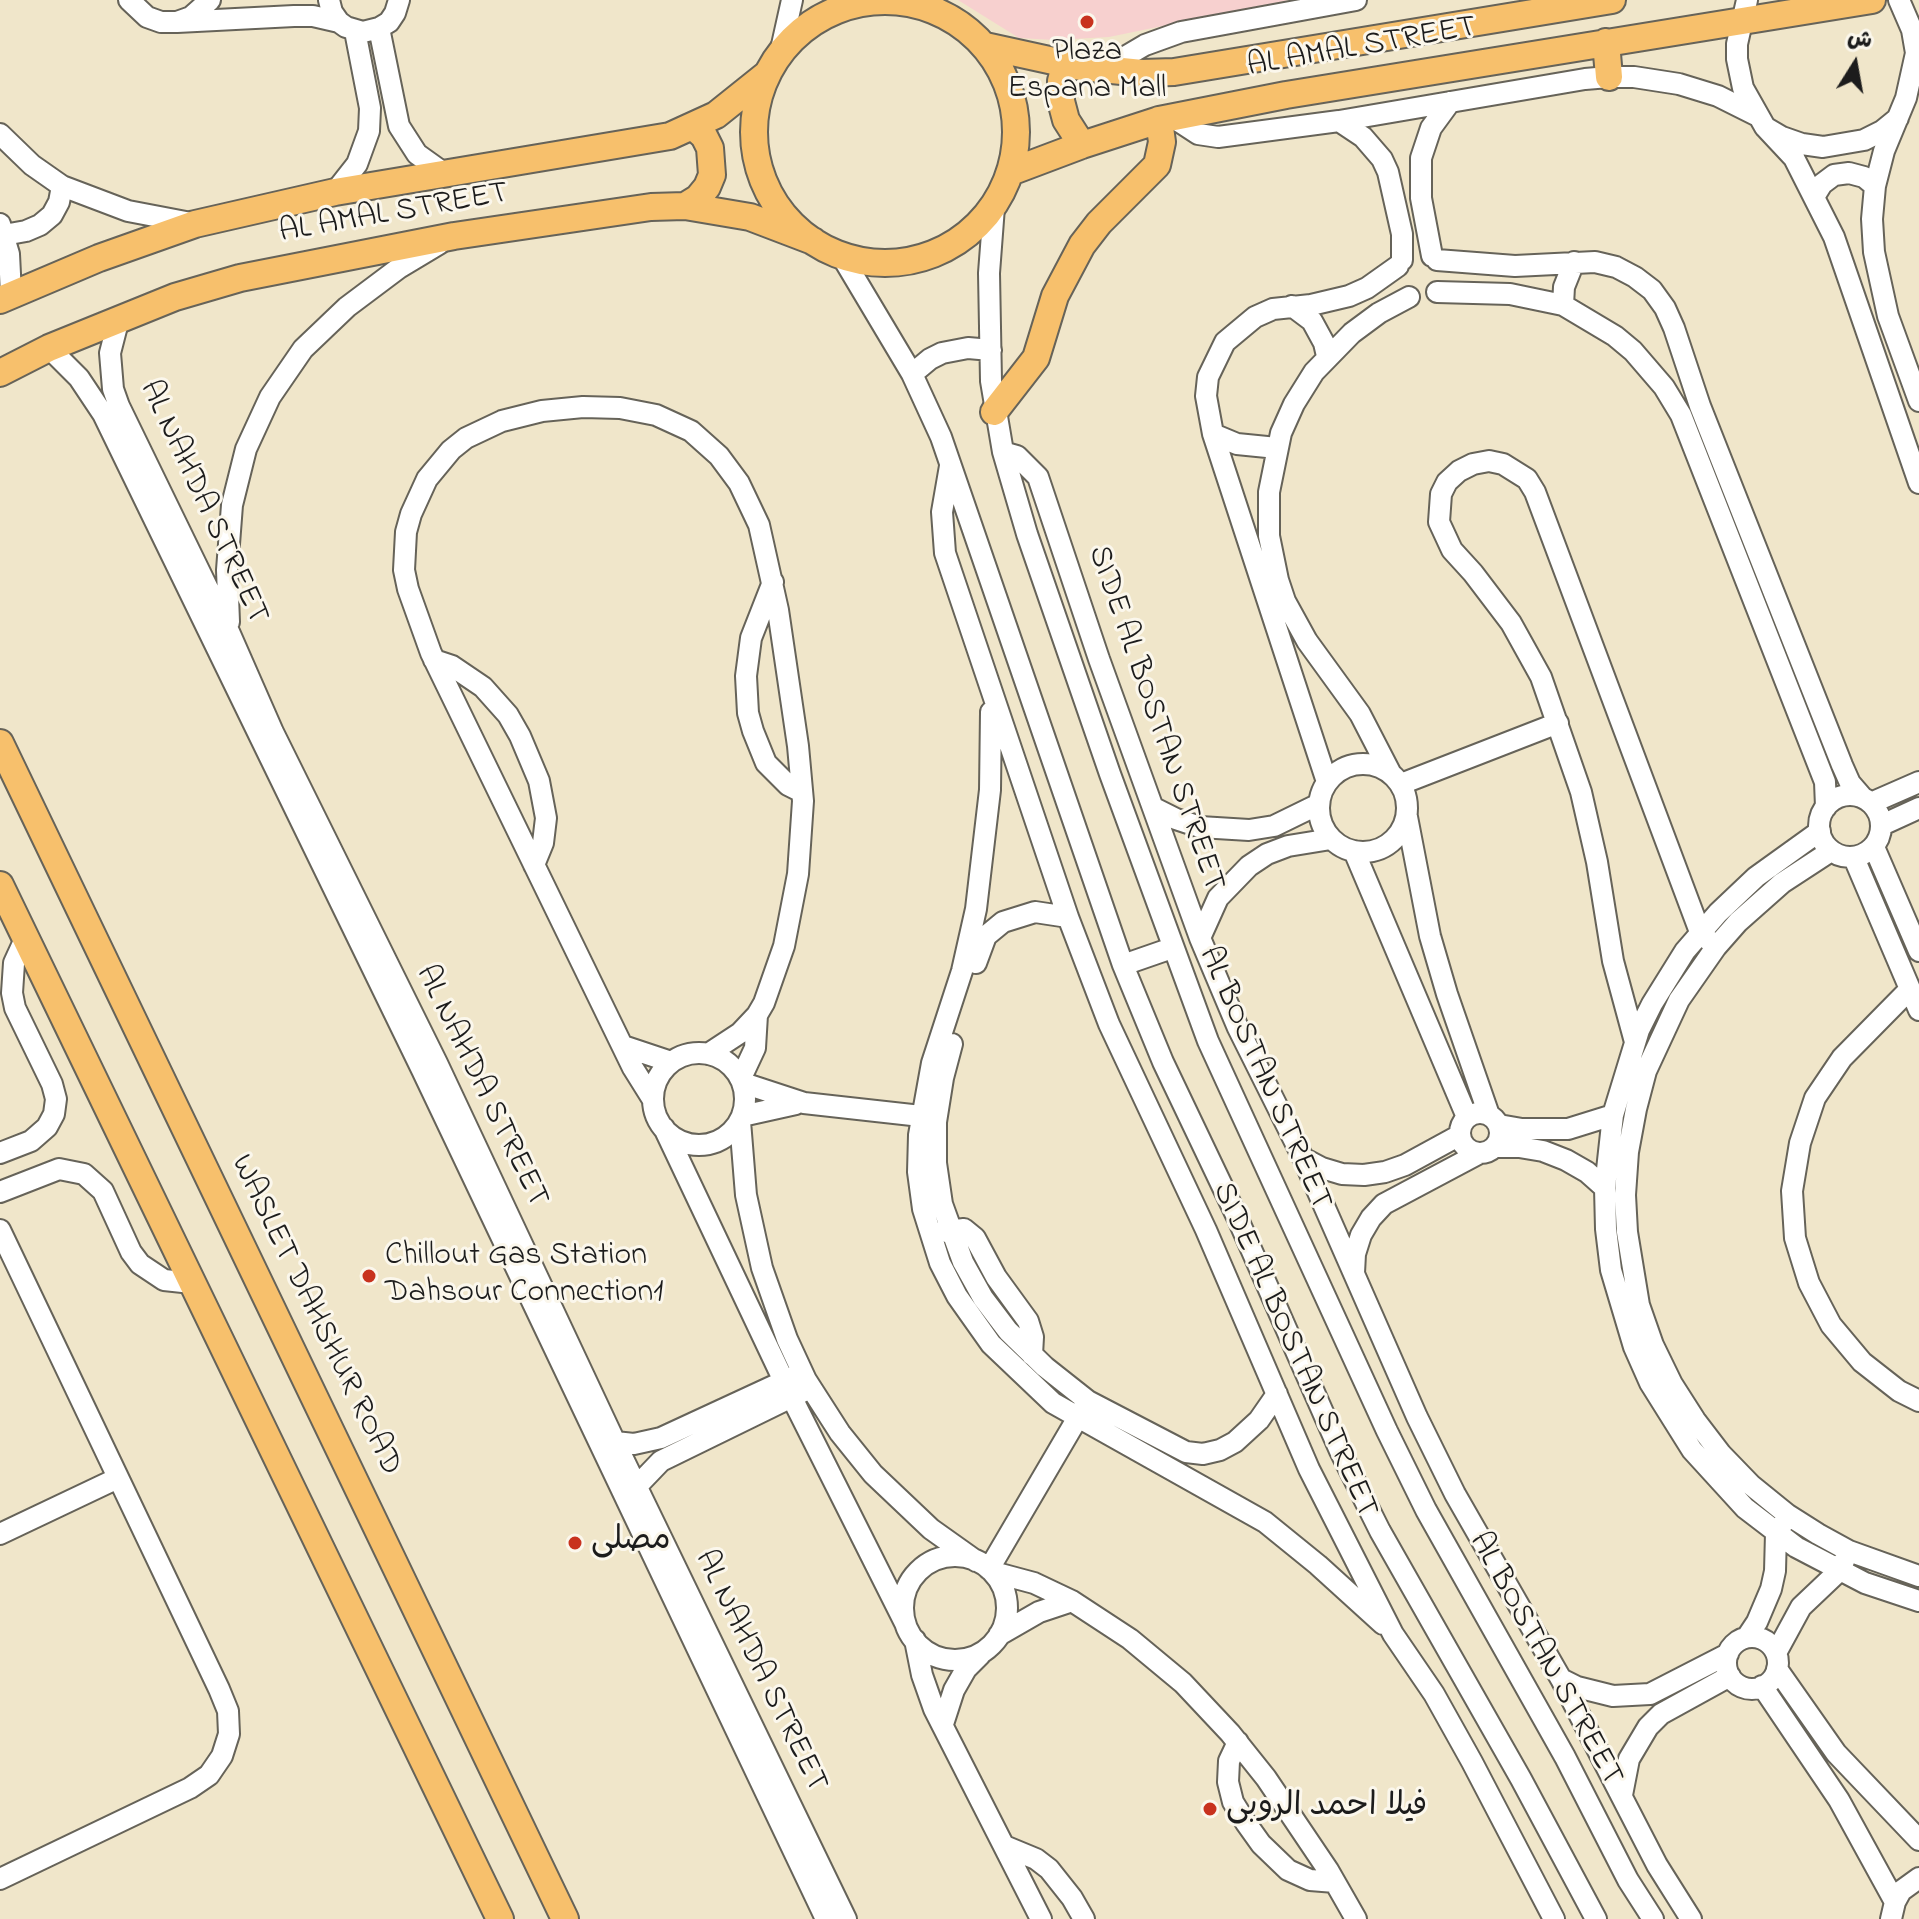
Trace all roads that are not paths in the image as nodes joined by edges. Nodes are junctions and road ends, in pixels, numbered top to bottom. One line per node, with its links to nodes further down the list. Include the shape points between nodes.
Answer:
1 (129, 0): 12 (street, via 147,17)
2 (210, 0): 12 (street)
3 (329, 0): 13 (street, via 332,12)
4 (792, 0): 19 (street)
5 (925, 0): 14 (street)
6 (1356, 0): 20 (street, via 1181,32 1145,45)
7 (1612, 0): 20 (main road, AL AMAL STREET, via 1174,72)
8 (1872, 0): 11 (main road, AL AMAL STREET)
9 (1899, 0): 21 (street, via 1912,30)
10 (401, 4): 15 (street)
11 (1744, 10): 16 (main road, AL AMAL STREET); 27 (street, via 1737,44 1739,73)
12 (177, 22): 13 (street, via 313,16)
13 (347, 26): 15 (street); 35 (street, via 370,108 369,131 357,164)
14 (961, 26): 17 (main road); 19 (main road, via 916,5 865,3 817,20)
15 (379, 28): 32 (street, via 399,126 417,154)
16 (1606, 42): 22 (main road); 25 (main road, AL AMAL STREET)
17 (985, 46): 18 (main road, AL AMAL STREET); 31 (main road, via 1013,102)
18 (1066, 62): 20 (main road, AL AMAL STREET); 30 (main road, via 1061,101)
19 (774, 63): 28 (main road, AL AMAL STREET, via 736,101); 42 (main road, via 757,102 758,165 770,195)
20 (1112, 70)
21 (1915, 72): 24 (street)
22 (1609, 77): 23 (street); 27 (street, via 1679,84 1718,96)
23 (1450, 102): 26 (street); 44 (street, via 1431,128 1421,158 1421,198)
24 (1898, 118): 27 (street, via 1864,140 1833,146 1802,144); 34 (street)
25 (1165, 119): 26 (street, via 1218,137); 30 (main road, AL AMAL STREET); 61 (main road, via 1157,165 1082,245 1055,296 1036,358)
26 (1339, 121): 46 (street, via 1373,147 1388,172 1402,234)
27 (1760, 121): 36 (street, via 1794,158)
28 (694, 127): 32 (main road, AL AMAL STREET, via 670,136); 37 (main road, via 710,148 712,175 698,198)
29 (0, 134): 33 (street)
30 (1082, 145): 31 (main road, AL AMAL STREET)
31 (1013, 171): 38 (main road)
32 (445, 174): 35 (main road, AL AMAL STREET)
33 (62, 186): 39 (street, via 128,211); 40 (street, via 52,215 40,225 26,231)
34 (1875, 186): 36 (street, via 1864,177 1834,175); 60 (street, via 1872,219 1879,284)
35 (335, 192): 39 (main road, AL AMAL STREET)
36 (1814, 197): 66 (street, via 1834,237)
37 (685, 206): 41 (main road, AL AMAL STREET); 42 (main road, AL AMAL STREET, via 750,217)
38 (994, 207): 43 (main road, via 964,238 926,257 883,264); 54 (street, AL BOSTAN STREET)
39 (195, 224): 48 (main road, AL AMAL STREET)
40 (2, 229): 48 (street, via 12,275)
41 (454, 236): 52 (main road, AL AMAL STREET, via 240,278); 68 (street, via 347,307 303,349 270,397 246,449 232,505)
42 (813, 241): 43 (main road)
43 (841, 255): 58 (street)
44 (1435, 258): 45 (street, via 1515,266); 46 (street, via 1416,252); 47 (street, via 1443,273)
45 (1574, 262): 50 (street); 56 (street, via 1616,267 1652,290 1665,308)
46 (1400, 263): 49 (street, via 1396,280); 51 (street, via 1349,296)
47 (1437, 292): 49 (street, via 1427,298); 50 (street, via 1510,294)
48 (6, 297)
49 (1409, 297): 55 (street, via 1365,322)
50 (1563, 305): 59 (street, via 1615,336)
51 (1292, 306): 55 (street, via 1312,321); 62 (street, via 1255,317 1225,342 1215,358 1206,396)
52 (119, 318): 53 (main road, AL AMAL STREET); 68 (street, AL NAHDA STREET, via 110,371 119,406)
53 (49, 348): 57 (main road, AL AMAL STREET); 72 (street, AL NAHDA STREET, via 79,378 103,414)
54 (991, 350): 58 (street, via 942,353); 61 (street, AL BOSTAN STREET)
55 (1327, 356): 63 (street, via 1294,404)
56 (1688, 371): 59 (street); 78 (street, via 1842,765)
57 (1, 372)
58 (912, 374): 65 (street)
59 (1664, 387): 80 (street, via 1681,415 1825,782)
60 (1919, 401)
61 (994, 412): 64 (street, AL BOSTAN STREET)
62 (1213, 434): 63 (street, via 1237,444); 75 (street)
63 (1277, 448): 74 (street, via 1268,514 1282,591 1307,641 1354,704)
64 (1003, 452): 81 (street, SIDE AL BOSTAN STREET, via 1017,456 1038,477); 98 (street, AL BOSTAN STREET)
65 (950, 462): 70 (street, SIDE AL BOSTAN STREET, via 942,512 945,553); 100 (street)
66 (1919, 483)
67 (773, 582): 69 (street, via 747,497 719,456 691,431 656,415 620,408 562,408 522,415 482,429 451,450 427,479 411,514 404,570 412,607); 77 (street); 77 (street, via 751,638 748,713 766,763)
68 (230, 634): 72 (street, AL NAHDA STREET)
69 (434, 660): 91 (street); 91 (street, via 483,687 520,736 539,781 546,818)
70 (991, 692): 93 (street, SIDE AL BOSTAN STREET); 114 (street, via 990,790 976,909)
71 (1558, 723): 74 (street); 94 (street, via 1527,649 1493,597 1452,550 1439,522 1447,482 1473,464 1503,464 1527,479 1535,492); 106 (street, via 1587,815 1613,961)
72 (266, 736): 137 (street, AL NAHDA STREET, via 437,1063); 139 (street, AL NAHDA STREET, via 422,1070)
73 (0, 743): 172 (main road, WASLET DAHSHUR ROAD)
74 (1396, 779): 75 (street, via 1375,765 1357,764); 83 (street)
75 (1327, 782): 79 (street)
76 (1919, 782): 78 (street)
77 (802, 792): 103 (street, via 792,911 774,982)
78 (1867, 800): 80 (street, via 1839,797); 84 (street)
79 (1319, 804): 81 (street, via 1274,826 1224,831); 86 (street, via 1321,823)
80 (1826, 807): 85 (street)
81 (1154, 808): 95 (street, SIDE AL BOSTAN STREET)
82 (1919, 808): 84 (street)
83 (1407, 817): 88 (street, via 1399,835 1383,847); 116 (street, via 1430,936)
84 (1882, 825): 87 (street)
85 (1820, 831): 89 (street); 94 (street, via 1756,877)
86 (1331, 839): 88 (street); 95 (street, via 1288,846 1249,866 1218,898)
87 (1874, 847): 90 (street); 99 (street)
88 (1354, 851): 117 (street)
89 (1831, 851): 90 (street); 97 (street, via 1771,893)
90 (1854, 858): 101 (street)
91 (534, 865): 107 (street)
92 (0, 885): 96 (main road)
93 (1068, 917): 128 (street, SIDE AL BOSTAN STREET, via 1109,1024); 129 (street, via 1019,915 993,928 981,947 938,1107)
94 (1700, 932): 97 (street); 106 (street, via 1666,979)
95 (1200, 938): 104 (street, SIDE AL BOSTAN STREET)
96 (25, 939): 119 (street, via 14,963 12,993 56,1099 47,1127); 131 (main road)
97 (1716, 947): 132 (street, via 1661,1035 1636,1109 1625,1195)
98 (1172, 948): 100 (street); 105 (street, AL BOSTAN STREET)
99 (1919, 951)
100 (1123, 965): 126 (street)
101 (1910, 989): 102 (street); 135 (street, via 1842,1058 1815,1098 1792,1191 1795,1238 1809,1283 1831,1325 1862,1362)
102 (1919, 1010)
103 (757, 1015): 108 (street); 110 (street, via 755,1048)
104 (1238, 1028): 105 (street); 122 (street, SIDE AL BOSTAN STREET)
105 (1208, 1041): 168 (street, AL BOSTAN STREET, via 1426,1510)
106 (1635, 1042): 113 (street)
107 (623, 1046): 109 (street); 111 (street)
108 (708, 1054): 109 (street, via 689,1054); 110 (street, via 727,1062)
109 (671, 1062): 111 (street, via 657,1079)
110 (742, 1080): 112 (street); 115 (street, via 746,1100)
111 (653, 1100): 118 (street)
112 (804, 1103): 114 (street); 115 (street)
113 (1613, 1115): 116 (street, via 1568,1129 1522,1129); 124 (street)
114 (921, 1116): 129 (street, via 918,1172)
115 (741, 1119): 118 (street, via 733,1131 710,1144 685,1143); 133 (street, via 746,1195 756,1244)
116 (1494, 1120): 117 (street, via 1478,1113); 120 (street, via 1499,1140)
117 (1464, 1126): 120 (street, via 1467,1148); 122 (street, via 1405,1165 1385,1172 1342,1174)
118 (664, 1128): 133 (street)
119 (31, 1141): 121 (street); 123 (street)
120 (1487, 1150): 124 (street, via 1543,1151 1587,1172); 130 (street, via 1384,1204 1361,1235)
121 (0, 1153)
122 (1303, 1158): 130 (street, SIDE AL BOSTAN STREET)
123 (44, 1173): 125 (street); 131 (street, via 72,1170 95,1181 140,1264 164,1280)
124 (1605, 1188): 132 (street, via 1611,1270)
125 (0, 1192)
126 (1237, 1217): 128 (street); 179 (street, via 1380,1531)
127 (0, 1230): 138 (street)
128 (1206, 1230): 134 (street, SIDE AL BOSTAN STREET)
129 (939, 1232): 136 (street, via 1008,1331); 136 (street, via 952,1288 991,1344 1032,1385)
130 (1354, 1273): 157 (street, SIDE AL BOSTAN STREET, via 1455,1494)
131 (192, 1283): 171 (main road)
132 (1630, 1307): 140 (street, via 1695,1420 1751,1485); 141 (street, via 1650,1383 1677,1429 1717,1480)
133 (797, 1385): 137 (street, via 661,1438); 139 (street, via 661,1461); 144 (street, via 882,1484 931,1529); 149 (street)
134 (1277, 1394): 136 (street, via 1235,1442 1203,1454); 150 (street, SIDE AL BOSTAN STREET)
135 (1919, 1401)
136 (1083, 1410): 144 (street); 150 (street, via 1265,1522)
137 (615, 1442): 139 (street, AL NAHDA STREET)
138 (118, 1478): 142 (street); 167 (street, via 228,1711 226,1745 209,1775 190,1788)
139 (629, 1489): 161 (street, AL NAHDA STREET)
140 (1788, 1515): 141 (street); 143 (street)
141 (1776, 1533): 145 (street); 152 (street, via 1771,1589)
142 (0, 1534)
143 (1849, 1551): 145 (street); 146 (street)
144 (986, 1567): 147 (street); 149 (street, via 947,1557 921,1569 905,1594 903,1613); 151 (street, via 1007,1603)
145 (1839, 1571): 148 (street); 155 (street, via 1801,1607)
146 (1919, 1576)
147 (1072, 1601): 151 (street); 160 (street, via 1157,1660)
148 (1919, 1601)
149 (910, 1632): 153 (street, via 929,1653 947,1659 966,1659); 159 (street, via 927,1692)
150 (1393, 1634): 178 (street, SIDE AL BOSTAN STREET, via 1434,1694)
151 (999, 1635): 153 (street)
152 (1747, 1637): 154 (street); 155 (street, via 1761,1639)
153 (983, 1651): 159 (street, via 954,1690)
154 (1728, 1654): 156 (street); 157 (street, via 1650,1694 1613,1696)
155 (1776, 1661): 158 (street, via 1771,1679); 163 (street, via 1836,1753)
156 (1730, 1676): 158 (street, via 1741,1686); 162 (street, via 1661,1714 1648,1727 1629,1759)
157 (1561, 1679): 162 (street, SIDE AL BOSTAN STREET)
158 (1762, 1686): 170 (street, via 1839,1800)
159 (943, 1724): 164 (street)
160 (1238, 1742): 169 (street); 169 (street, via 1229,1761 1228,1782 1246,1823 1288,1870 1310,1880)
161 (767, 1778): 173 (street, AL NAHDA STREET); 174 (street, AL NAHDA STREET)
162 (1622, 1795): 165 (street, SIDE AL BOSTAN STREET)
163 (1919, 1840)
164 (1007, 1847): 175 (street); 176 (street, via 1049,1869)
165 (1657, 1865): 168 (street); 181 (street, SIDE AL BOSTAN STREET)
166 (1919, 1878): 170 (street, via 1901,1891)
167 (0, 1879)
168 (1628, 1880): 180 (street, AL BOSTAN STREET)
169 (1335, 1882): 177 (street)
170 (1893, 1910)
171 (500, 1919)
172 (565, 1919)
173 (826, 1919)
174 (846, 1919)
175 (1041, 1919)
176 (1084, 1919)
177 (1356, 1919)
178 (1554, 1919)
179 (1596, 1919)
180 (1653, 1919)
181 (1691, 1919)

